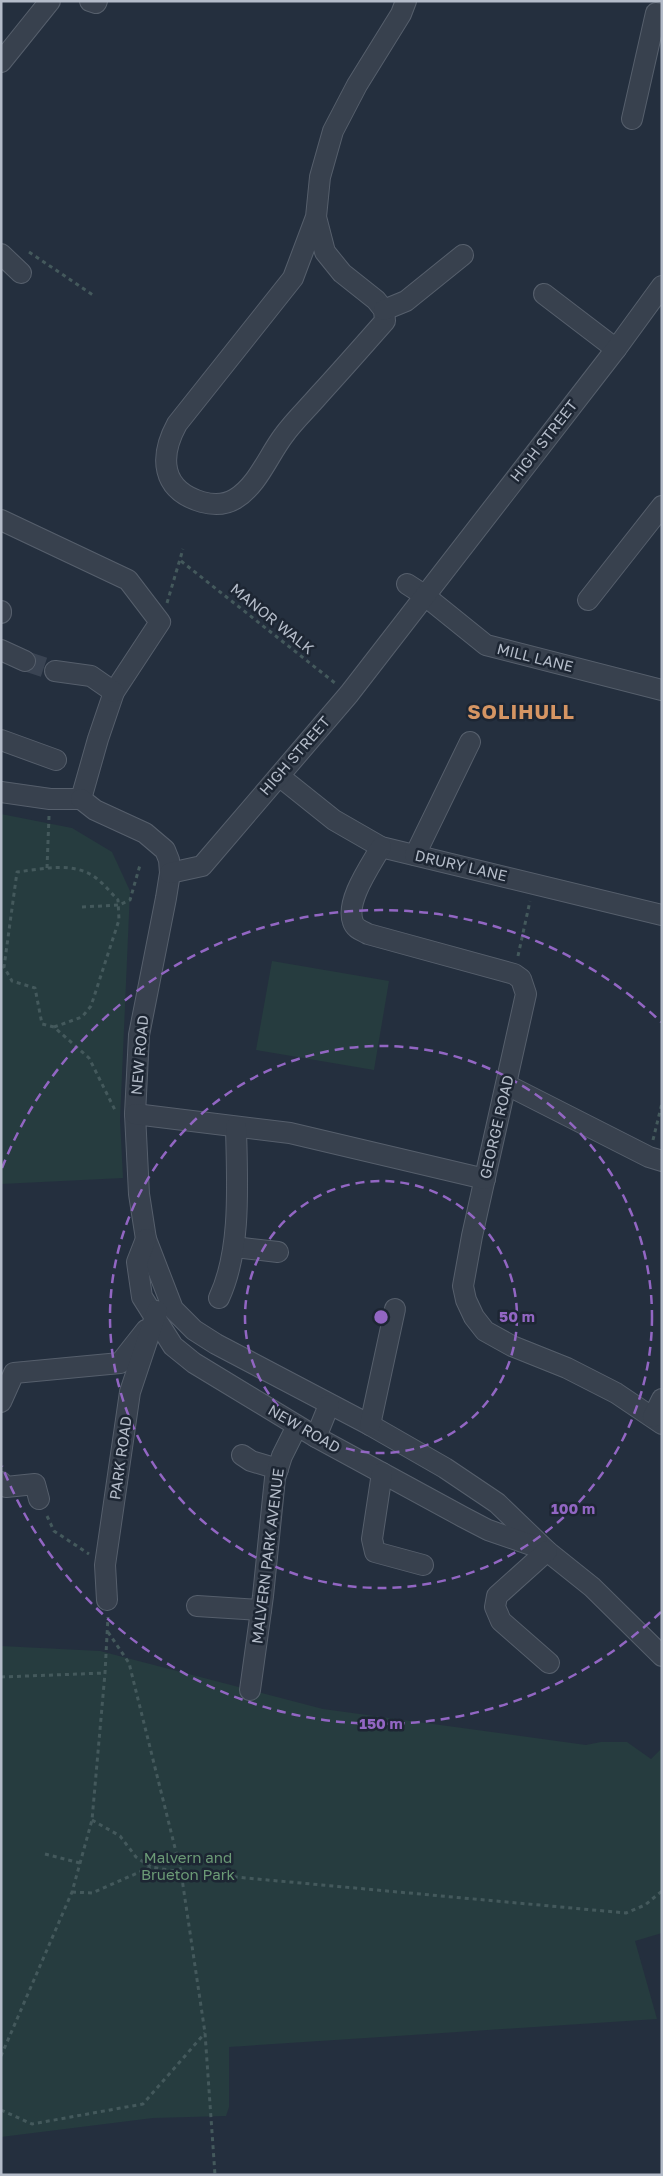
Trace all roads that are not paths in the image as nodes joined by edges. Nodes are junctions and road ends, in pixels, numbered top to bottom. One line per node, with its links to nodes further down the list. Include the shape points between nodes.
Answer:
1 (50, 1): 6 (street)
2 (90, 1): 3 (street)
3 (97, 1)
4 (406, 1): 8 (street, via 333,131 320,177)
5 (662, 14): 7 (street, via 656,13)
6 (2, 60)
7 (632, 119)
8 (316, 217): 14 (street, via 325,252 342,273); 14 (street, via 293,278 177,424 166,447 168,473 173,485 187,497 213,505 234,500 250,487 284,435 384,321)
9 (1, 254): 11 (street)
10 (463, 255): 14 (street, via 406,301)
11 (21, 274)
12 (662, 286): 15 (street, HIGH STREET)
13 (544, 294): 15 (street)
14 (384, 310)
15 (616, 349): 19 (street, HIGH STREET)
16 (662, 506): 20 (street)
17 (1, 520): 25 (street, via 128,580 160,622)
18 (407, 584): 19 (street)
19 (424, 595): 24 (street, MILL LANE, via 486,645); 29 (street, HIGH STREET, via 349,694)
20 (588, 600)
21 (1, 650): 22 (street)
22 (25, 661)
23 (55, 671): 25 (street, via 90,676)
24 (662, 690)
25 (114, 692): 31 (street)
26 (1, 740): 28 (street)
27 (470, 742): 33 (street)
28 (56, 760)
29 (279, 776): 32 (street, DRURY LANE, via 334,820); 34 (street, HIGH STREET, via 202,866)
30 (1, 792): 31 (street, via 50,799)
31 (81, 799): 34 (street, via 95,810 145,833 165,850)
32 (381, 847): 33 (street, DRURY LANE); 36 (street, GEORGE ROAD, via 359,887 351,910 356,928 514,974 521,979 526,994)
33 (415, 855): 35 (street, DRURY LANE)
34 (170, 873): 37 (street, NEW ROAD)
35 (662, 915)
36 (507, 1085): 39 (street); 40 (street, GEORGE ROAD)
37 (126, 1113): 38 (street); 41 (street, NEW ROAD)
38 (236, 1126): 40 (street, via 290,1133); 42 (street)
39 (655, 1159)
40 (485, 1180): 51 (street, GEORGE ROAD, via 463,1286 474,1316 485,1331 616,1393)
41 (146, 1239): 44 (street, NEW ROAD); 47 (street, NEW ROAD, via 137,1262 142,1297)
42 (234, 1247): 43 (street); 45 (street)
43 (278, 1252)
44 (163, 1282): 47 (street, PARK ROAD); 50 (street, NEW ROAD, via 173,1309 194,1330)
45 (219, 1298)
46 (395, 1310): 52 (street)
47 (155, 1319): 49 (street, via 120,1363 14,1373); 53 (street, NEW ROAD, via 174,1346 194,1364); 64 (street, PARK ROAD, via 130,1392 105,1565)
48 (662, 1398): 51 (street)
49 (1, 1402)
50 (329, 1405): 52 (street, NEW ROAD); 54 (street)
51 (657, 1420)
52 (370, 1425): 59 (street, NEW ROAD)
53 (297, 1426): 54 (street, NEW ROAD); 56 (street, MALVERN PARK AVENUE)
54 (316, 1437): 57 (street, NEW ROAD)
55 (242, 1455): 56 (street)
56 (278, 1469): 66 (street, MALVERN PARK AVENUE)
57 (382, 1473): 61 (street, NEW ROAD); 63 (street, via 372,1540 375,1552)
58 (1, 1482): 60 (street, via 6,1486 35,1484)
59 (478, 1490): 61 (street); 62 (street, NEW ROAD, via 497,1503)
60 (39, 1500)
61 (463, 1517): 62 (street, NEW ROAD, via 488,1530)
62 (547, 1551): 67 (street, NEW ROAD, via 592,1587); 68 (street, via 497,1596 495,1608 501,1621)
63 (423, 1565)
64 (107, 1600)
65 (198, 1606): 66 (street)
66 (261, 1610): 69 (street, MALVERN PARK AVENUE)
67 (662, 1656)
68 (549, 1663)
69 (250, 1690)

